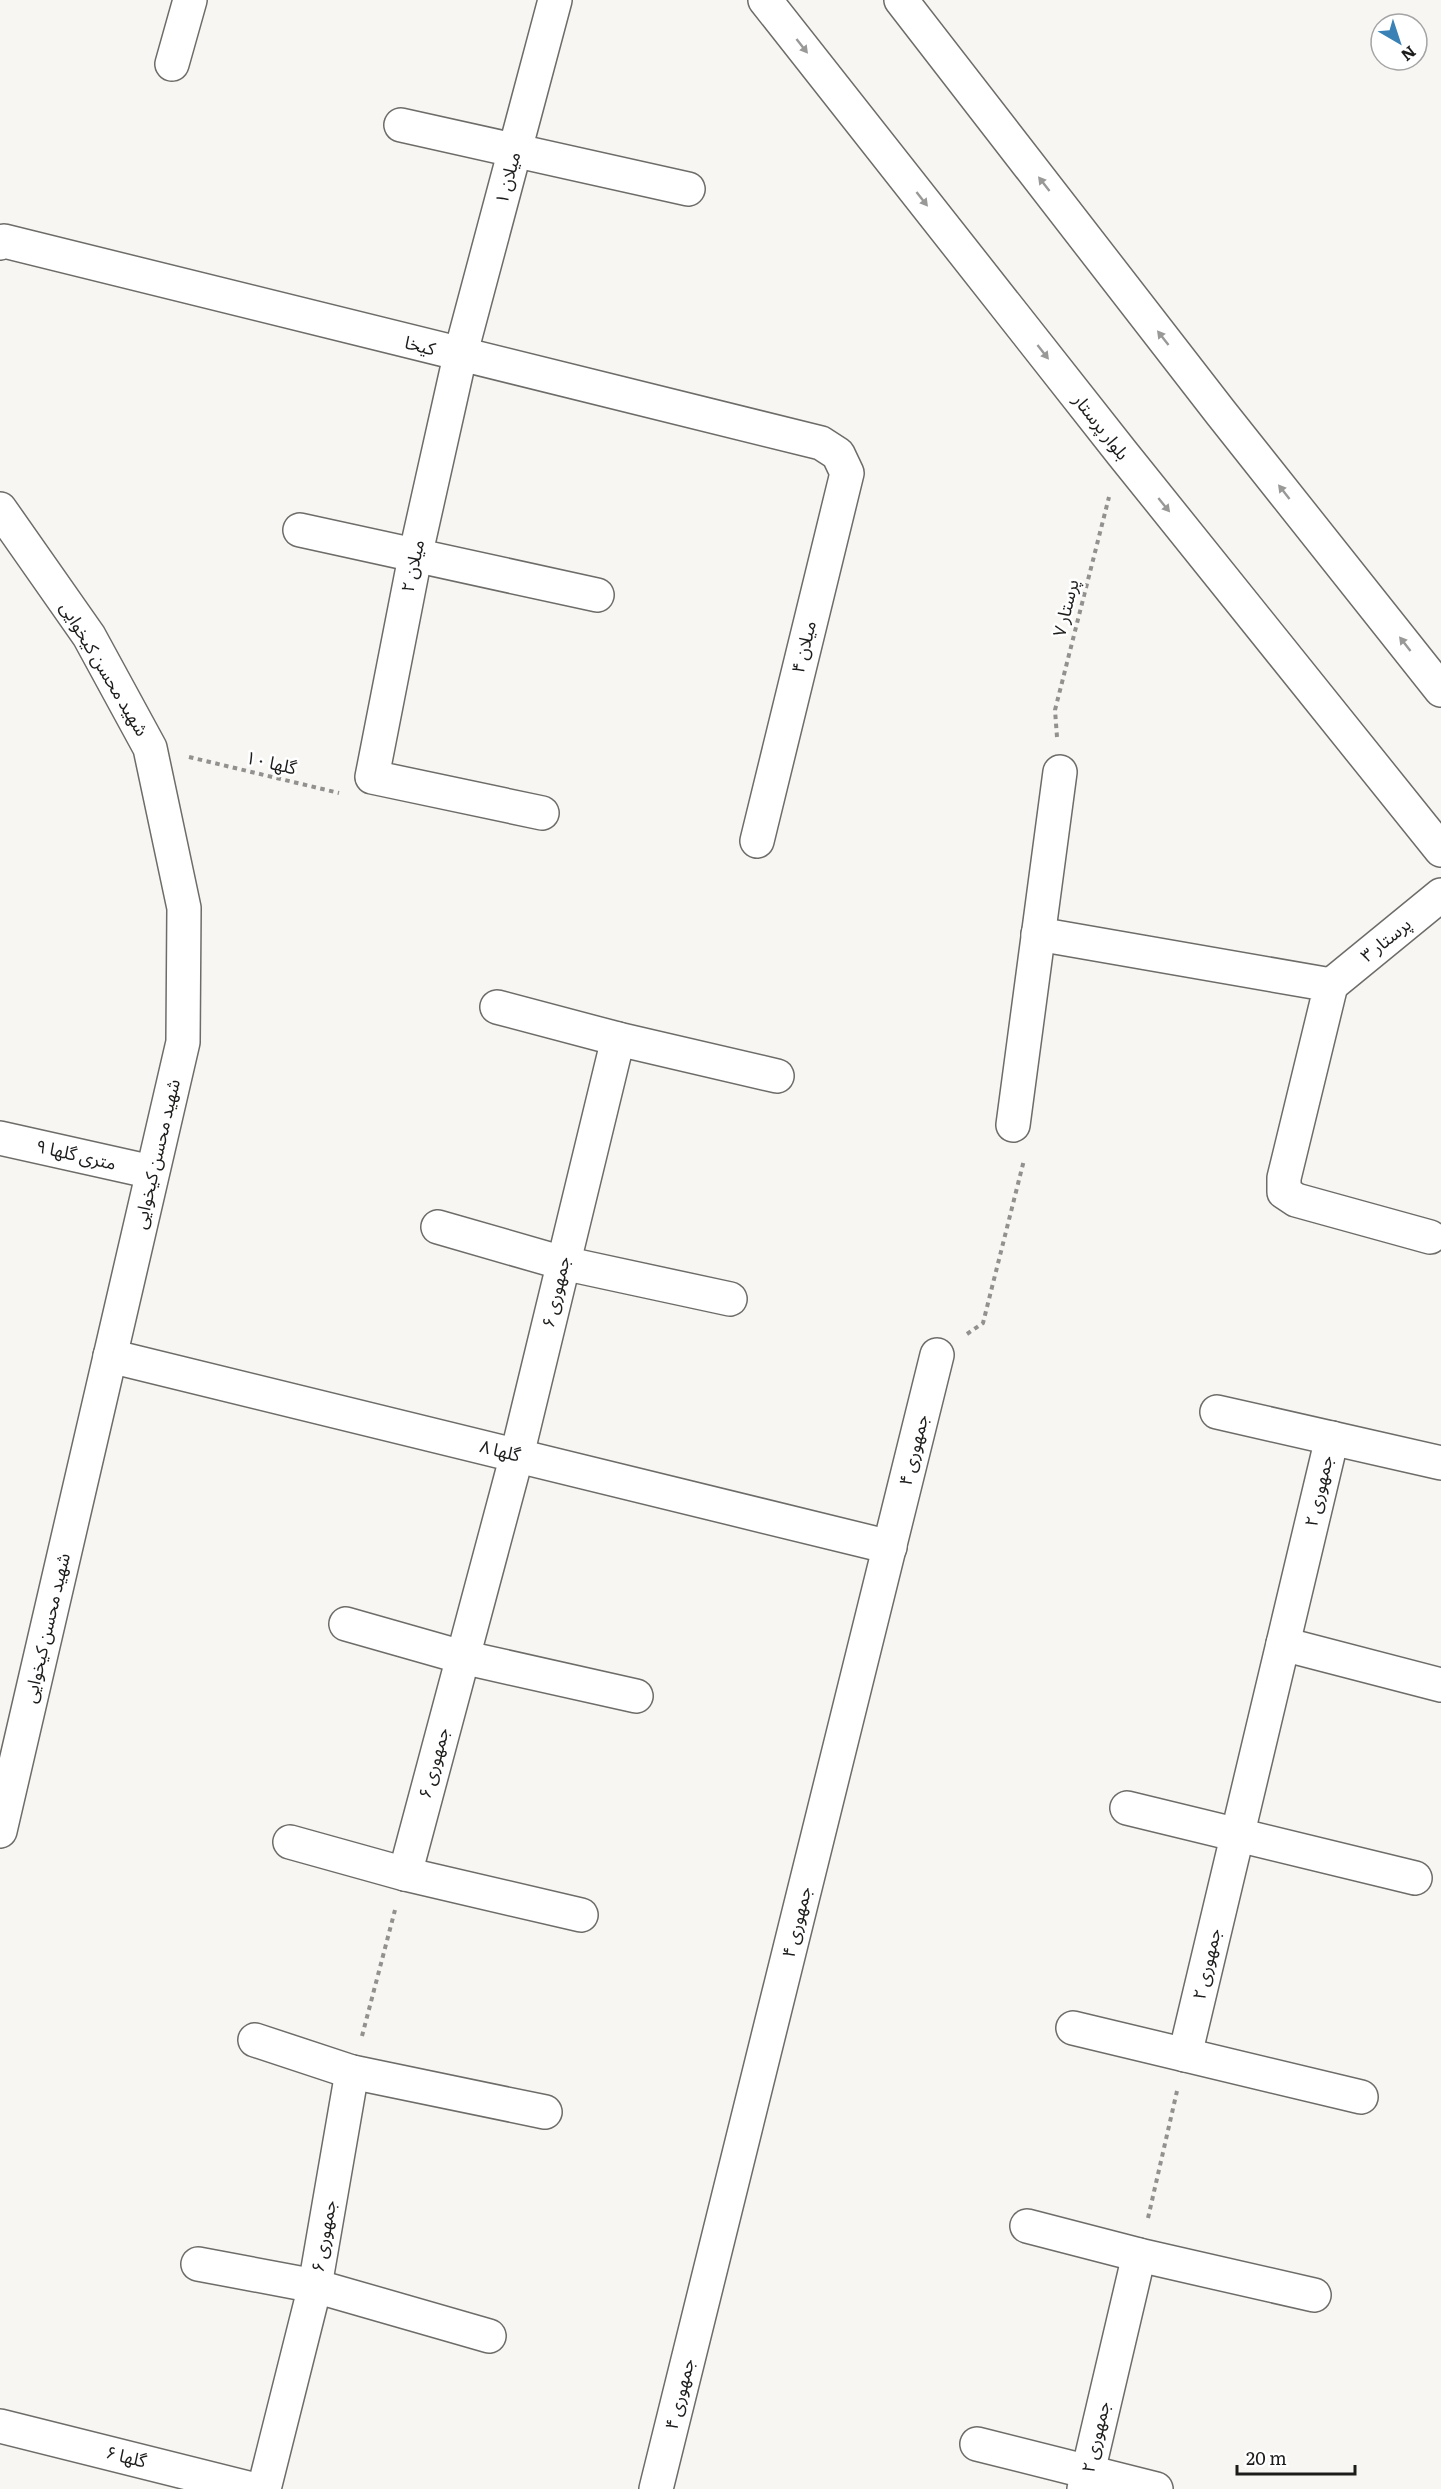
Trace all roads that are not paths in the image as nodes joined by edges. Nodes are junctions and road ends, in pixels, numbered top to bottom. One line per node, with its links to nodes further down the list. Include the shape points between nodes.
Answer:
1 (190, 0): 5 (street)
2 (555, 0): 7 (street, میلان ۱)
3 (765, 0): 20 (street, بلوار پرستار, one-way to 20)
4 (901, 0): 16 (street, one-way to 4)
5 (172, 64)
6 (401, 125): 7 (street)
7 (516, 151): 8 (street); 10 (street, میلان ۱)
8 (688, 189)
9 (0, 243): 10 (street, کیخا)
10 (460, 356): 11 (street, کیخا, via 821,443); 14 (street, میلان ۲)
11 (838, 454): 19 (street, میلان ۴, via 847,473)
12 (0, 509): 29 (street, شهید محسن کیخوایی, via 89,636 150,748 184,908 183,1042)
13 (300, 530): 14 (street)
14 (415, 557): 15 (street); 18 (street, میلان ۲, via 372,777)
15 (597, 595)
16 (1441, 690)
17 (1060, 772): 22 (street)
18 (543, 813)
19 (757, 841)
20 (1441, 850)
21 (1441, 895): 23 (street, پرستار ۳)
22 (1038, 934): 23 (street); 27 (street)
23 (1331, 985): 31 (street, via 1284,1178 1284,1192 1296,1200)
24 (497, 1007): 25 (street)
25 (618, 1040): 26 (street); 32 (street, جمهوری ۶)
26 (777, 1076)
27 (1013, 1125)
28 (0, 1138): 29 (street, ۹ متری گلها)
29 (152, 1172): 35 (street, شهید محسن کیخوایی)
30 (438, 1227): 32 (street)
31 (1430, 1237)
32 (563, 1263): 33 (street); 38 (street, جمهوری ۶)
33 (730, 1299)
34 (938, 1355): 40 (street, جمهوری ۴)
35 (110, 1356): 38 (street, گلها ۸); 47 (street, شهید محسن کیخوایی)
36 (1217, 1412): 37 (street)
37 (1332, 1438): 39 (street); 42 (street, جمهوری ۲)
38 (517, 1455): 40 (street, گلها ۸); 43 (street, جمهوری ۶)
39 (1441, 1463)
40 (891, 1546): 70 (street, جمهوری ۴)
41 (346, 1624): 43 (street)
42 (1283, 1644): 44 (street); 48 (street, جمهوری ۲)
43 (462, 1658): 45 (street); 50 (street, جمهوری ۶)
44 (1441, 1685)
45 (636, 1696)
46 (1127, 1808): 48 (street)
47 (0, 1831)
48 (1237, 1836): 51 (street); 55 (street, جمهوری ۲)
49 (290, 1842): 50 (street)
50 (405, 1874): 52 (street)
51 (1415, 1878)
52 (581, 1915)
53 (1073, 2028): 55 (street)
54 (255, 2040): 56 (street)
55 (1185, 2055): 57 (street)
56 (352, 2072): 58 (street); 62 (street, جمهوری ۶)
57 (1361, 2097)
58 (546, 2112)
59 (1027, 2226): 60 (street)
60 (1139, 2255): 63 (street); 67 (street, جمهوری ۲)
61 (198, 2264): 62 (street)
62 (315, 2286): 64 (street); 69 (street, جمهوری ۶)
63 (1314, 2295)
64 (489, 2336)
65 (0, 2426): 68 (street, گلها ۶)
66 (976, 2444): 67 (street)
67 (1086, 2481): 71 (street)
68 (252, 2489)
69 (264, 2489)
70 (656, 2489)
71 (1156, 2489)

